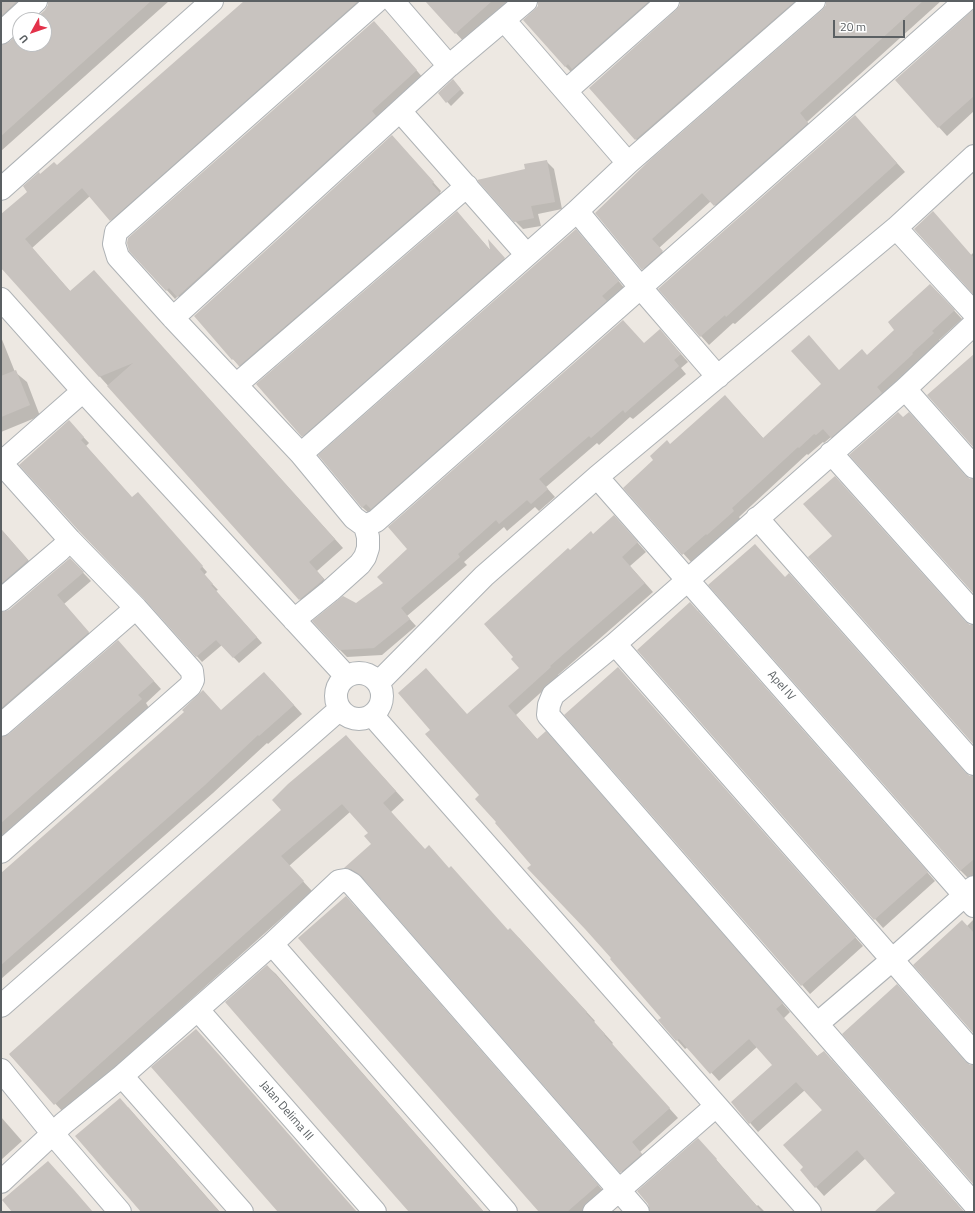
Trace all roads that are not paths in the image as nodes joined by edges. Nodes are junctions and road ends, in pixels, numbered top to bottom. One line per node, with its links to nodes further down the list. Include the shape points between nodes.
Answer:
1 (36, 1): 10 (street)
2 (212, 1): 17 (street)
3 (377, 1): 24 (street, via 116,232 114,244 118,257)
4 (393, 1): 11 (street)
5 (526, 1): 9 (street)
6 (668, 1): 12 (street)
7 (814, 1): 15 (street)
8 (965, 1): 21 (street)
9 (504, 20): 11 (street); 12 (street)
10 (1, 33)
11 (449, 66): 13 (street)
12 (566, 91): 15 (street)
13 (400, 111): 16 (street); 24 (street)
14 (974, 156): 19 (street)
15 (628, 163): 18 (street)
16 (467, 186): 20 (street); 27 (street)
17 (1, 189)
18 (577, 211): 20 (street); 21 (street)
19 (896, 228): 23 (street); 26 (street)
20 (526, 254): 31 (street)
21 (640, 287): 26 (street); 36 (street, via 376,521)
22 (1, 299): 29 (street)
23 (974, 313)
24 (173, 318): 27 (street)
25 (974, 324): 28 (street)
26 (718, 377): 34 (street)
27 (236, 385): 31 (street)
28 (905, 389): 30 (street); 33 (street)
29 (83, 391): 32 (street); 42 (street)
30 (831, 453): 35 (street); 41 (street)
31 (301, 454): 36 (street, via 354,518)
32 (1, 463): 37 (street)
33 (974, 467)
34 (597, 477): 38 (street, Apel IV); 45 (street, via 484,576)
35 (757, 518): 38 (street); 49 (street)
36 (365, 526): 42 (street, via 368,548 360,564)
37 (70, 540): 39 (street); 40 (street)
38 (688, 580): 43 (street); 51 (street, Apel IV)
39 (1, 600)
40 (136, 608): 48 (street); 50 (street, via 192,671 193,680 190,686)
41 (974, 612)
42 (294, 620): 44 (street)
43 (615, 644): 53 (street); 56 (street, via 553,695 548,705 548,715)
44 (346, 676): 45 (street, via 364,673); 46 (street, via 336,691 336,701)
45 (378, 683): 47 (street, via 382,701)
46 (340, 709): 47 (street, via 346,716 354,719); 54 (street)
47 (372, 716): 60 (street)
48 (1, 725)
49 (974, 764)
50 (1, 852)
51 (971, 896): 53 (street)
52 (272, 944): 55 (street); 63 (street, via 339,881 345,880 352,884); 68 (street)
53 (892, 960): 56 (street); 57 (street)
54 (1, 1006)
55 (198, 1010): 59 (street); 67 (street, Jalan Delima III)
56 (817, 1024): 64 (street)
57 (974, 1053)
58 (1, 1070): 61 (street)
59 (122, 1076): 61 (street); 66 (street)
60 (716, 1106): 63 (street); 71 (street)
61 (53, 1134): 62 (street); 65 (street)
62 (1, 1182)
63 (618, 1191): 69 (street); 70 (street)
64 (974, 1204)
65 (120, 1212)
66 (242, 1212)
67 (375, 1212)
68 (506, 1212)
69 (594, 1212)
70 (638, 1212)
71 (810, 1212)

